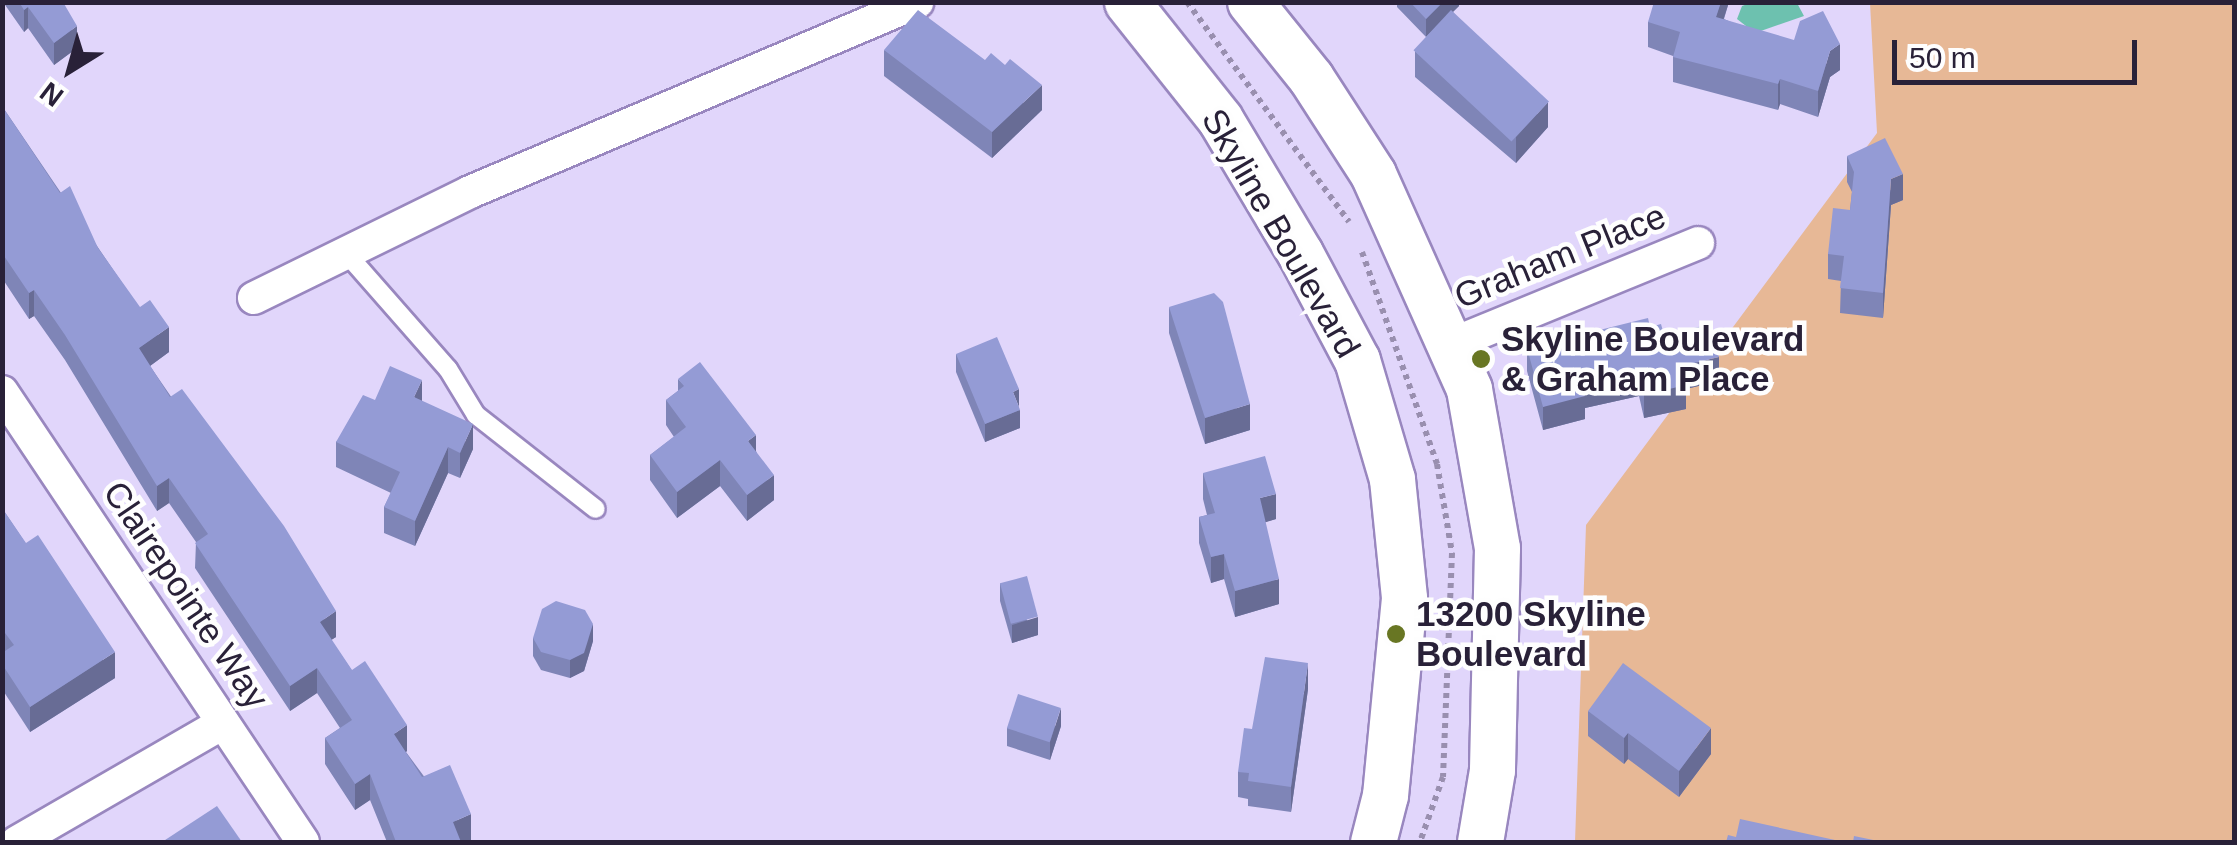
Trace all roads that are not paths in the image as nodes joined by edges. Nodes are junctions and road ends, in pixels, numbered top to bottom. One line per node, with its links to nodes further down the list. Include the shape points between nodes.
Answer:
1 (916, 2): 5 (street, via 470,192)
2 (1127, 2): 13 (main road, Skyline Boulevard, via 1220,119 1300,252 1357,360 1392,479 1404,598 1385,795)
3 (1250, 2): 7 (main road, via 1312,78 1373,174)
4 (1698, 243): 7 (street, Graham Place)
5 (346, 253): 6 (street); 9 (lane, via 448,370 476,415)
6 (254, 298)
7 (1452, 344): 14 (main road, via 1469,389 1497,548 1492,770)
8 (2, 392): 10 (street, Clairepointe Way)
9 (596, 509)
10 (223, 723): 11 (street); 12 (street, Clairepointe Way)
11 (17, 842)
12 (303, 842)
13 (1373, 842)
14 (1480, 842)

